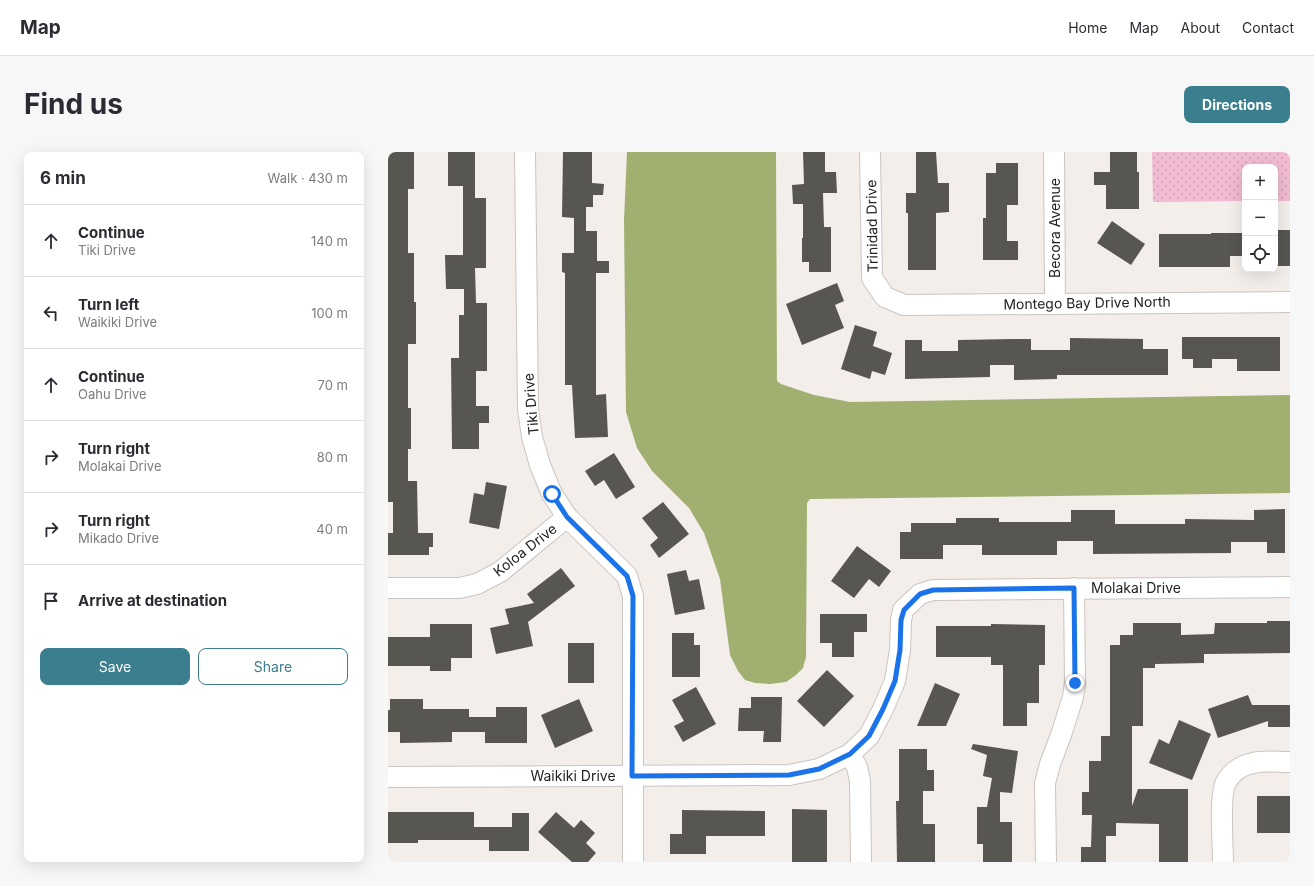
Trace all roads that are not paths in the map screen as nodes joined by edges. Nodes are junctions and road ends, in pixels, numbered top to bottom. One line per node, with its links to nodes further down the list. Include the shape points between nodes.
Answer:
1 (524, 152): 7 (street, Tiki Drive, via 528,409 540,466 552,494)
2 (870, 152): 4 (street, Trinidad Drive, via 872,278)
3 (1054, 152): 6 (street, Becora Avenue)
4 (885, 297): 6 (street, Montego Bay Drive North, via 904,305)
5 (1290, 302): 6 (street, Montego Bay Drive North)
6 (1055, 303)
7 (567, 517): 9 (street, Koloa Drive, via 500,572 477,584 459,588); 14 (street, Tiki Drive, via 627,576 633,596)
8 (1290, 587): 10 (street, Molakai Drive)
9 (388, 588)
10 (1074, 588): 11 (street, Molakai Drive, via 933,590 920,594); 18 (street, via 1075,683 1046,783)
11 (913, 600): 12 (street, Waikiki Drive, via 904,610 901,620 895,681 869,736)
12 (850, 754): 14 (street, Waikiki Drive, via 819,769 789,775); 17 (street, via 857,767 860,781)
13 (1290, 762): 19 (street, via 1254,762 1242,766 1226,783 1223,795)
14 (632, 776): 15 (street, Waikiki Drive); 16 (street, Tiki Drive)
15 (388, 777)
16 (633, 862)
17 (861, 862)
18 (1046, 862)
19 (1223, 862)

